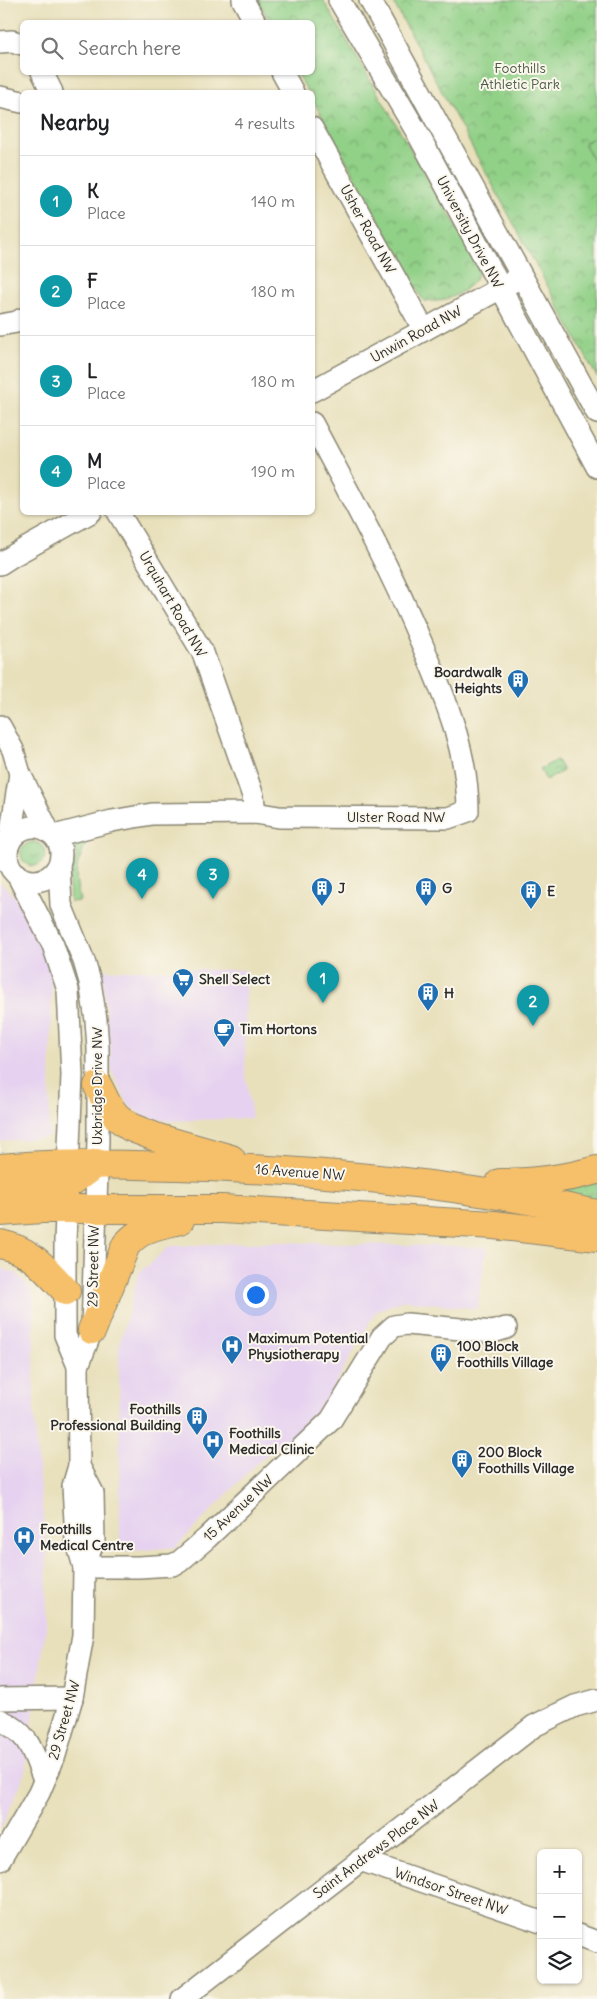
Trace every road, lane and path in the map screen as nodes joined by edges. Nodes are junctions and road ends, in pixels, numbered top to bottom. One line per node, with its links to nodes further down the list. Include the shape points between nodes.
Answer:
1 (243, 0): 4 (street)
2 (339, 0): 16 (street, University Drive NW, via 418,134)
3 (370, 0): 15 (street, University Drive NW)
4 (254, 20)
5 (0, 42): 6 (street)
6 (20, 43)
7 (44, 75): 9 (street)
8 (284, 75): 10 (street)
9 (51, 90)
10 (292, 90)
11 (0, 97): 12 (street)
12 (20, 102)
13 (315, 139): 14 (street, Usher Road NW)
14 (320, 158): 19 (street, Usher Road NW)
15 (521, 277): 16 (street, Unwin Road NW); 21 (street, University Drive NW)
16 (500, 288): 19 (street, Unwin Road NW); 23 (street, University Drive NW)
17 (20, 320): 18 (street)
18 (0, 325)
19 (424, 330): 20 (street, Unwin Road NW)
20 (315, 389)
21 (597, 413)
22 (315, 429): 29 (street, Ulster Road NW, via 376,542 436,676 461,747 468,786 468,810 448,818 279,817)
23 (597, 467)
24 (86, 515): 26 (street)
25 (120, 515): 29 (street, Urquhart Road NW, via 203,653 253,796)
26 (0, 564)
27 (0, 726): 28 (street, via 13,750)
28 (20, 774): 30 (street); 31 (street)
29 (255, 813): 30 (street, Ulster Road NW, via 152,814)
30 (52, 834): 31 (street, via 34,827 26,828); 32 (street, via 61,850)
31 (9, 844): 33 (street, via 8,860)
32 (58, 865): 33 (street, via 54,872 40,880 32,881); 34 (street, Uxbridge Drive NW, via 61,905 90,982 96,1020)
33 (16, 874): 39 (street, Uxbridge Drive NW, via 53,945 68,990 72,1075)
34 (98, 1086): 35 (street, Uxbridge Drive NW); 37 (highway, via 116,1116 130,1127)
35 (96, 1164): 37 (highway, 16 Avenue NW); 39 (highway, 16 Avenue NW); 42 (street, 29 Street NW)
36 (0, 1168): 39 (highway, 16 Avenue NW, via 40,1164)
37 (256, 1168): 40 (highway, 16 Avenue NW)
38 (597, 1170): 40 (highway, via 556,1180 488,1183)
39 (67, 1186): 41 (highway); 42 (highway, 16 Avenue NW); 44 (highway, 16 Avenue NW); 48 (street, 29 Street NW)
40 (458, 1188): 45 (highway, 16 Avenue NW)
41 (0, 1191)
42 (94, 1208): 43 (highway, 16 Avenue NW); 50 (street, 29 Street NW)
43 (222, 1209): 46 (highway, 16 Avenue NW, via 494,1225); 50 (highway, via 146,1228 134,1236 118,1262)
44 (0, 1212)
45 (597, 1214)
46 (597, 1237)
47 (0, 1244): 48 (highway, via 33,1257)
48 (66, 1292): 51 (street, 29 Street NW, via 65,1335)
49 (506, 1328): 52 (street, 15 Avenue NW, via 493,1332 409,1324 394,1326 382,1336 332,1420 179,1562 139,1567)
50 (92, 1330): 51 (street, 29 Street NW)
51 (78, 1366): 52 (street, 29 Street NW, via 79,1466 93,1493 94,1540)
52 (84, 1567): 53 (street, 29 Street NW, via 83,1635)
53 (72, 1698): 54 (street); 59 (street, 29 Street NW)
54 (0, 1699)
55 (597, 1700): 56 (street, Saint Andrews Place NW)
56 (575, 1706): 57 (street); 61 (street, Saint Andrews Place NW, via 534,1726)
57 (597, 1714)
58 (0, 1720): 59 (street, via 12,1725 26,1738)
59 (44, 1780): 60 (street, 29 Street NW)
60 (0, 1860)
61 (360, 1860): 62 (street, Windsor Street NW); 65 (street, Saint Andrews Place NW)
62 (537, 1921)
63 (582, 1936): 64 (street)
64 (597, 1942)
65 (182, 1999)

